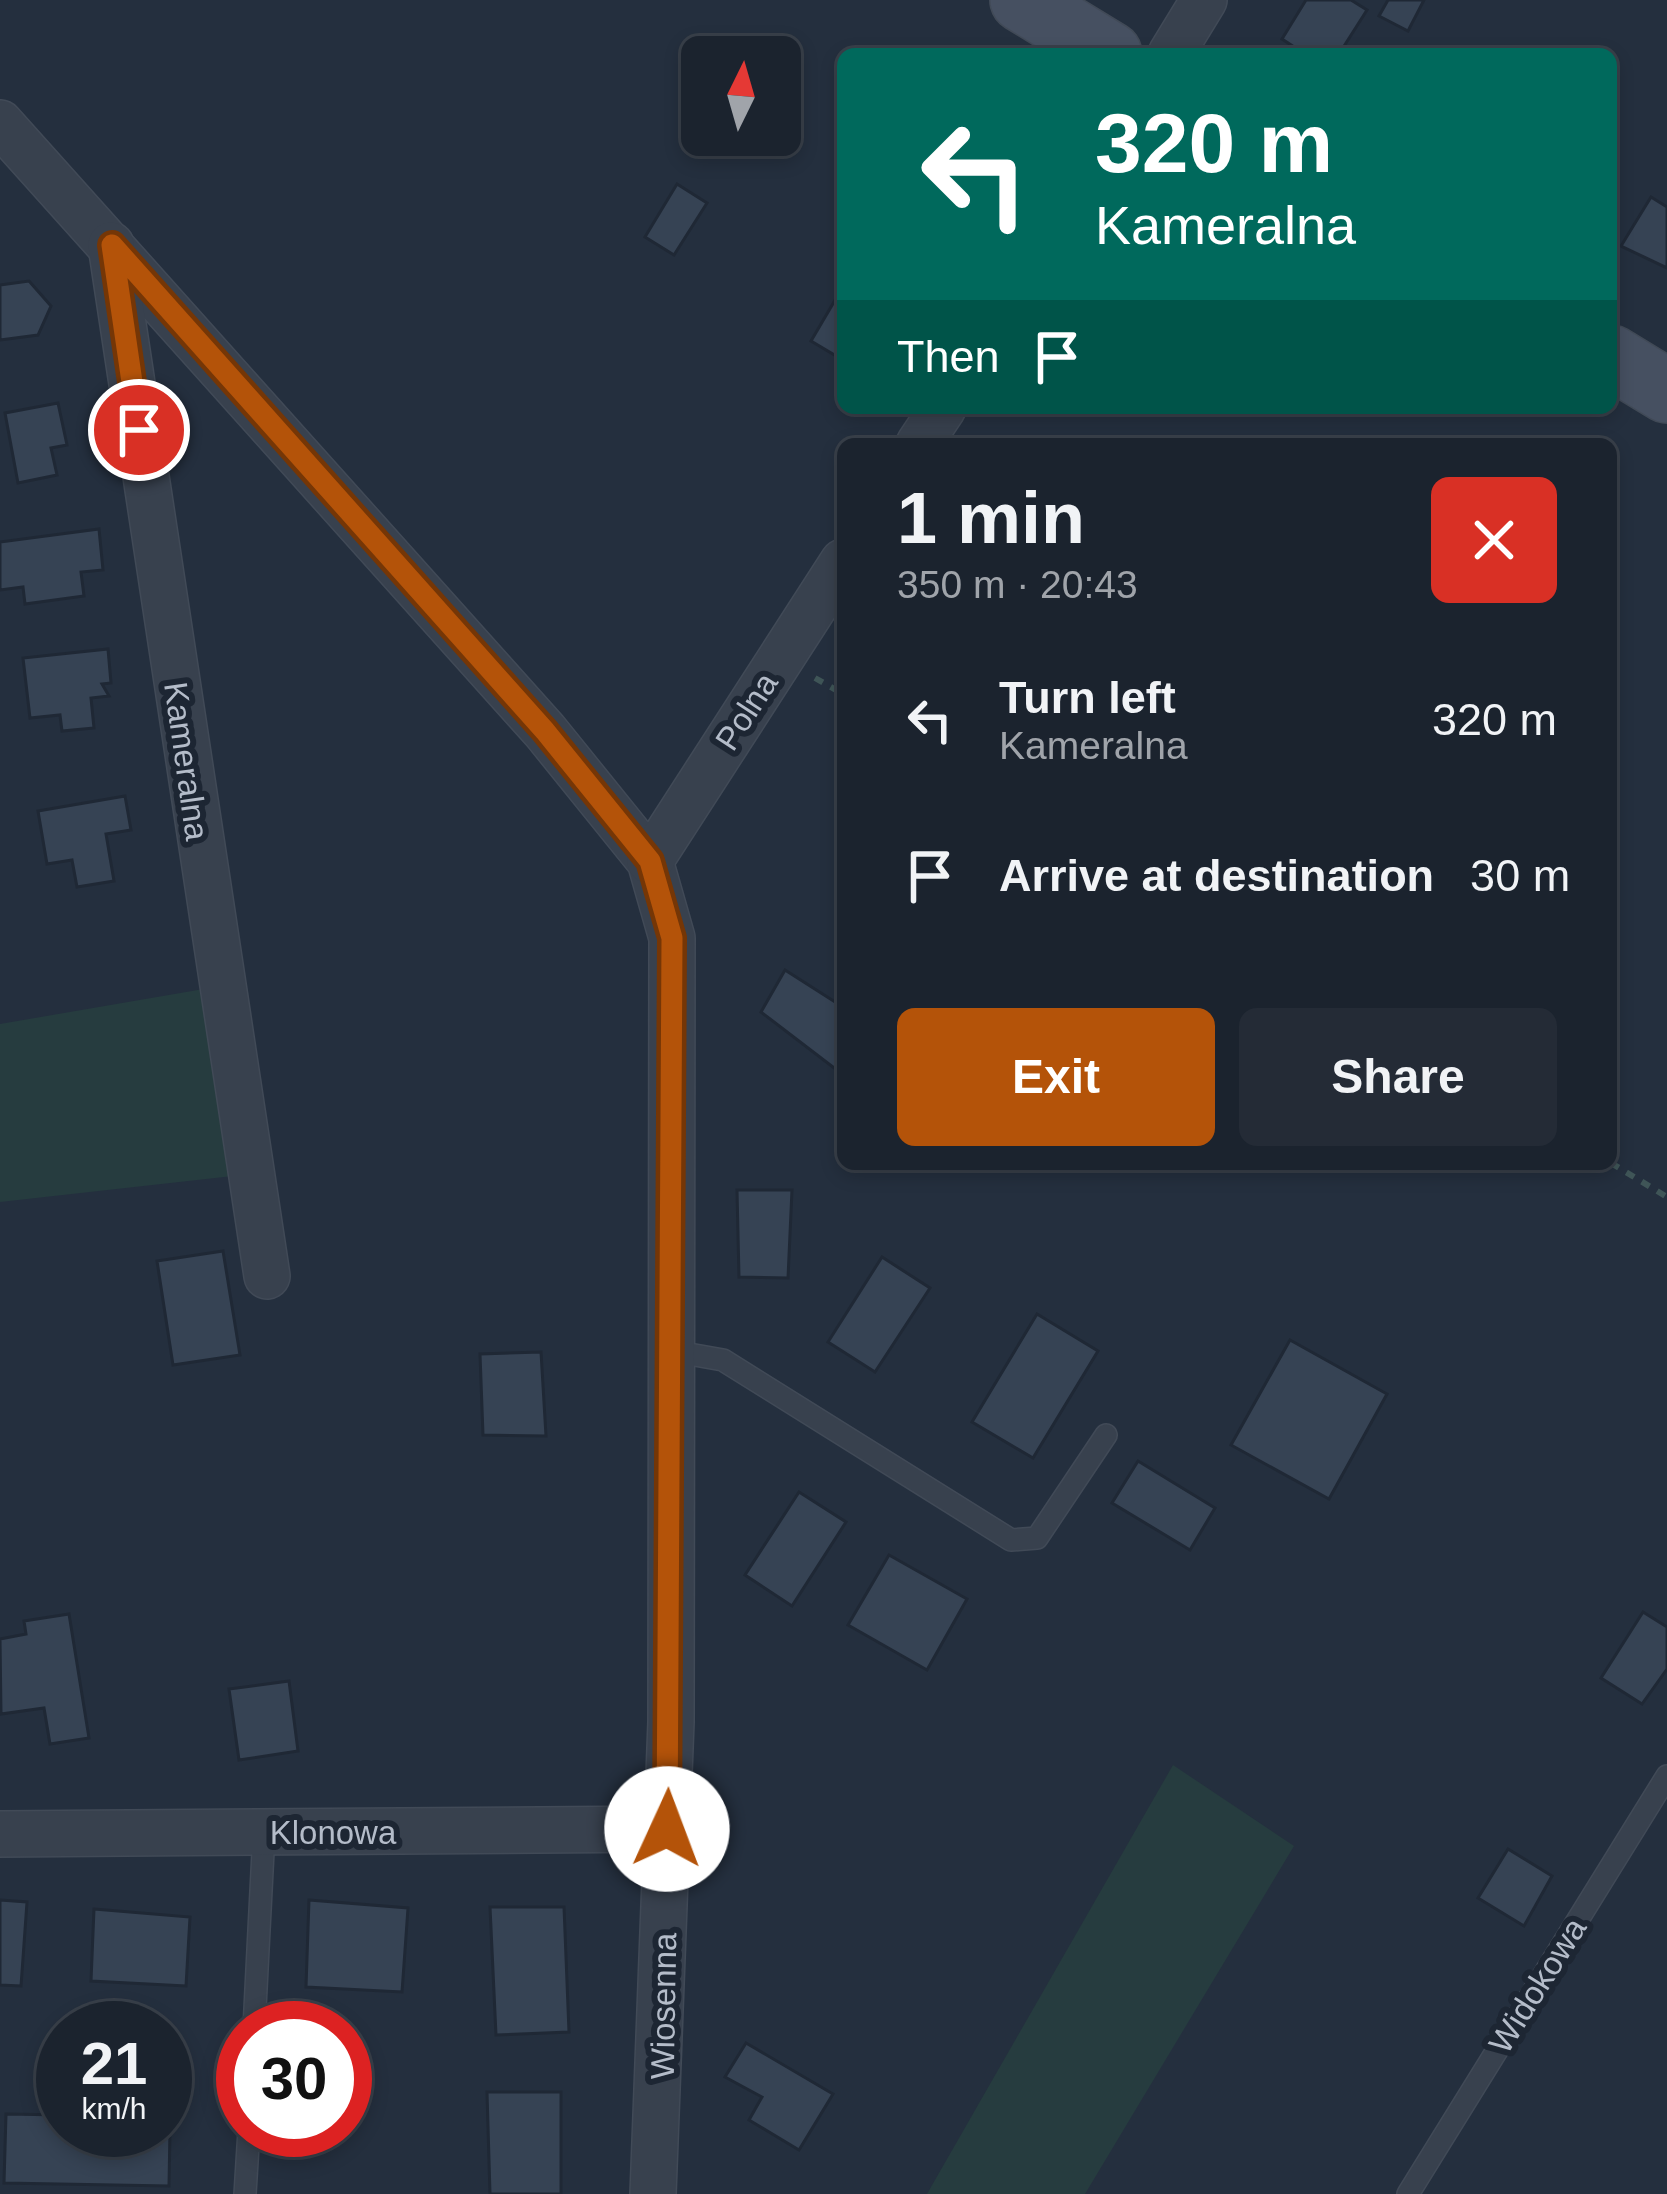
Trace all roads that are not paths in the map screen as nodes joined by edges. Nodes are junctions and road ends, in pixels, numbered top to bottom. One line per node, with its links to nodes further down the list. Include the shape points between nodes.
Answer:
1 (1022, 0): 3 (street)
2 (1204, 0): 4 (street)
3 (1100, 48)
4 (1175, 48)
5 (0, 122): 6 (street, Wiosenna)
6 (112, 245): 10 (street, Wiosenna, via 545,731); 11 (street, Kameralna)
7 (1617, 362): 8 (street)
8 (1667, 392)
9 (837, 571): 10 (street, Polna)
10 (650, 861): 12 (street, Wiosenna, via 672,938)
11 (267, 1276)
12 (672, 1351): 13 (lane, via 723,1360 1010,1540 1036,1538); 15 (street, Wiosenna)
13 (1106, 1435)
14 (1667, 1776): 22 (lane, Widokowa)
15 (667, 1829): 16 (street, Klonowa); 21 (street, Wiosenna)
16 (264, 1832): 17 (street, Klonowa); 18 (lane)
17 (0, 1834)
18 (255, 2001)
19 (247, 2157): 20 (lane)
20 (245, 2194)
21 (653, 2194)
22 (1408, 2194)

